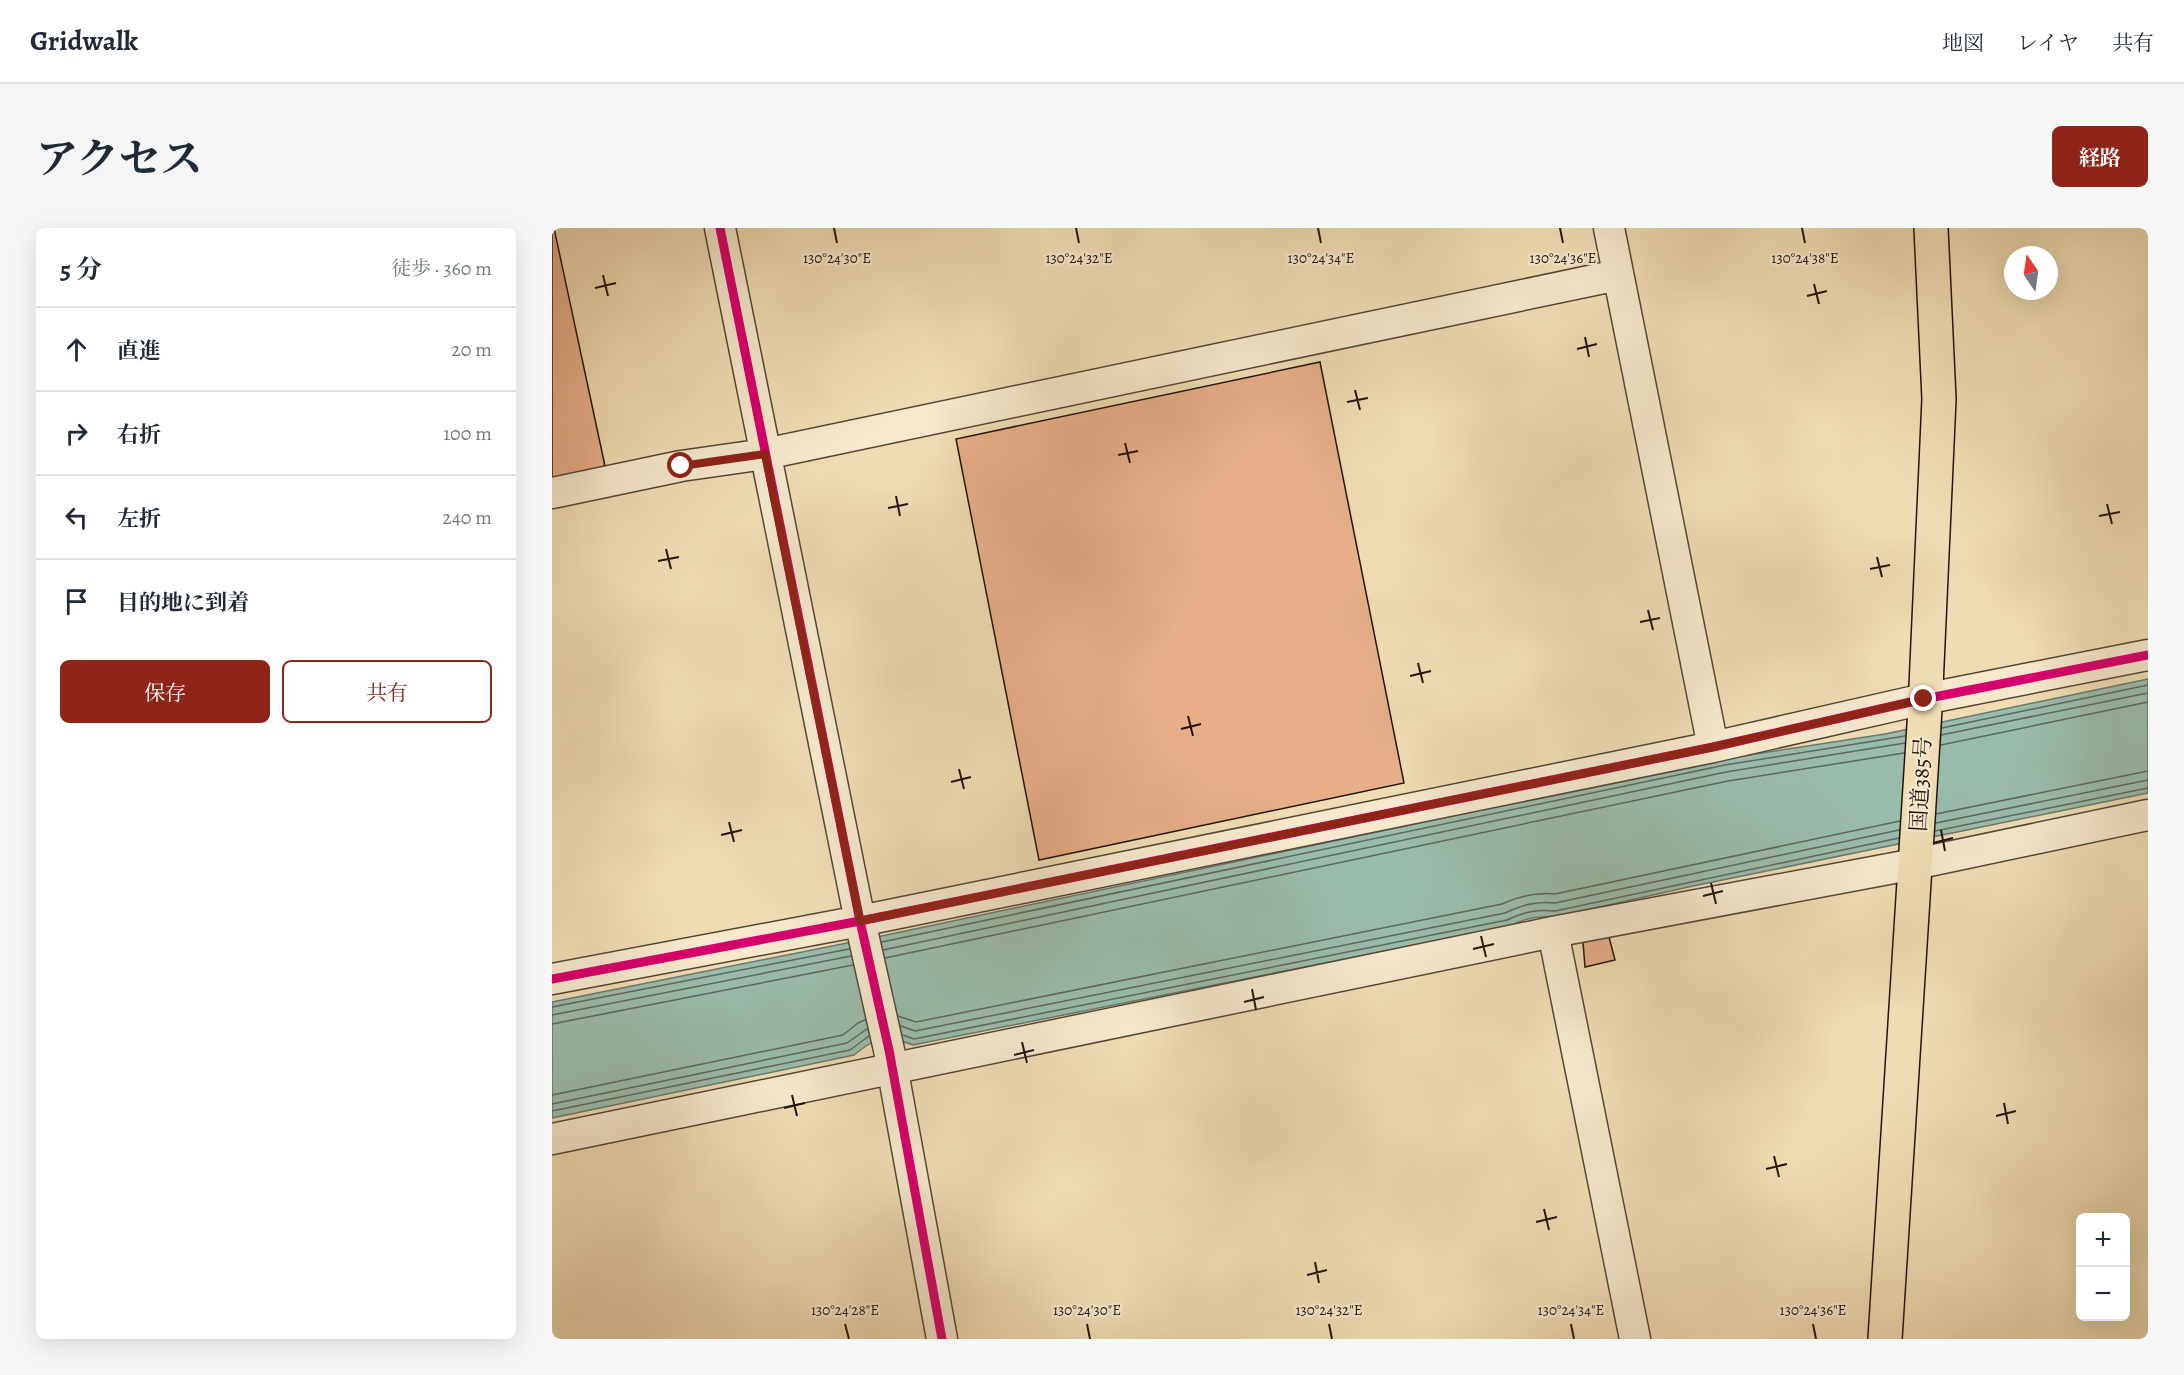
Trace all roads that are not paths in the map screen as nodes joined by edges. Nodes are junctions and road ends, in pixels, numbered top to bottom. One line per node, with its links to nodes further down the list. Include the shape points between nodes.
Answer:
1 (720, 228): 5 (street)
2 (1609, 228): 4 (street)
3 (1931, 228): 8 (highway, 国道385号, via 1939,399)
4 (1618, 275): 5 (street); 9 (street)
5 (765, 454): 6 (street, via 681,466); 12 (street)
6 (552, 493)
7 (2148, 655): 8 (street)
8 (1924, 704): 9 (street); 11 (highway, 国道385号)
9 (1713, 747): 12 (street)
10 (2148, 815): 11 (street)
11 (1916, 854): 13 (street); 19 (highway, 国道385号)
12 (862, 929): 14 (street); 15 (street)
13 (1553, 932): 15 (street); 18 (street)
14 (552, 979)
15 (890, 1060): 16 (street); 17 (street)
16 (552, 1139)
17 (942, 1339)
18 (1635, 1339)
19 (1885, 1339)

